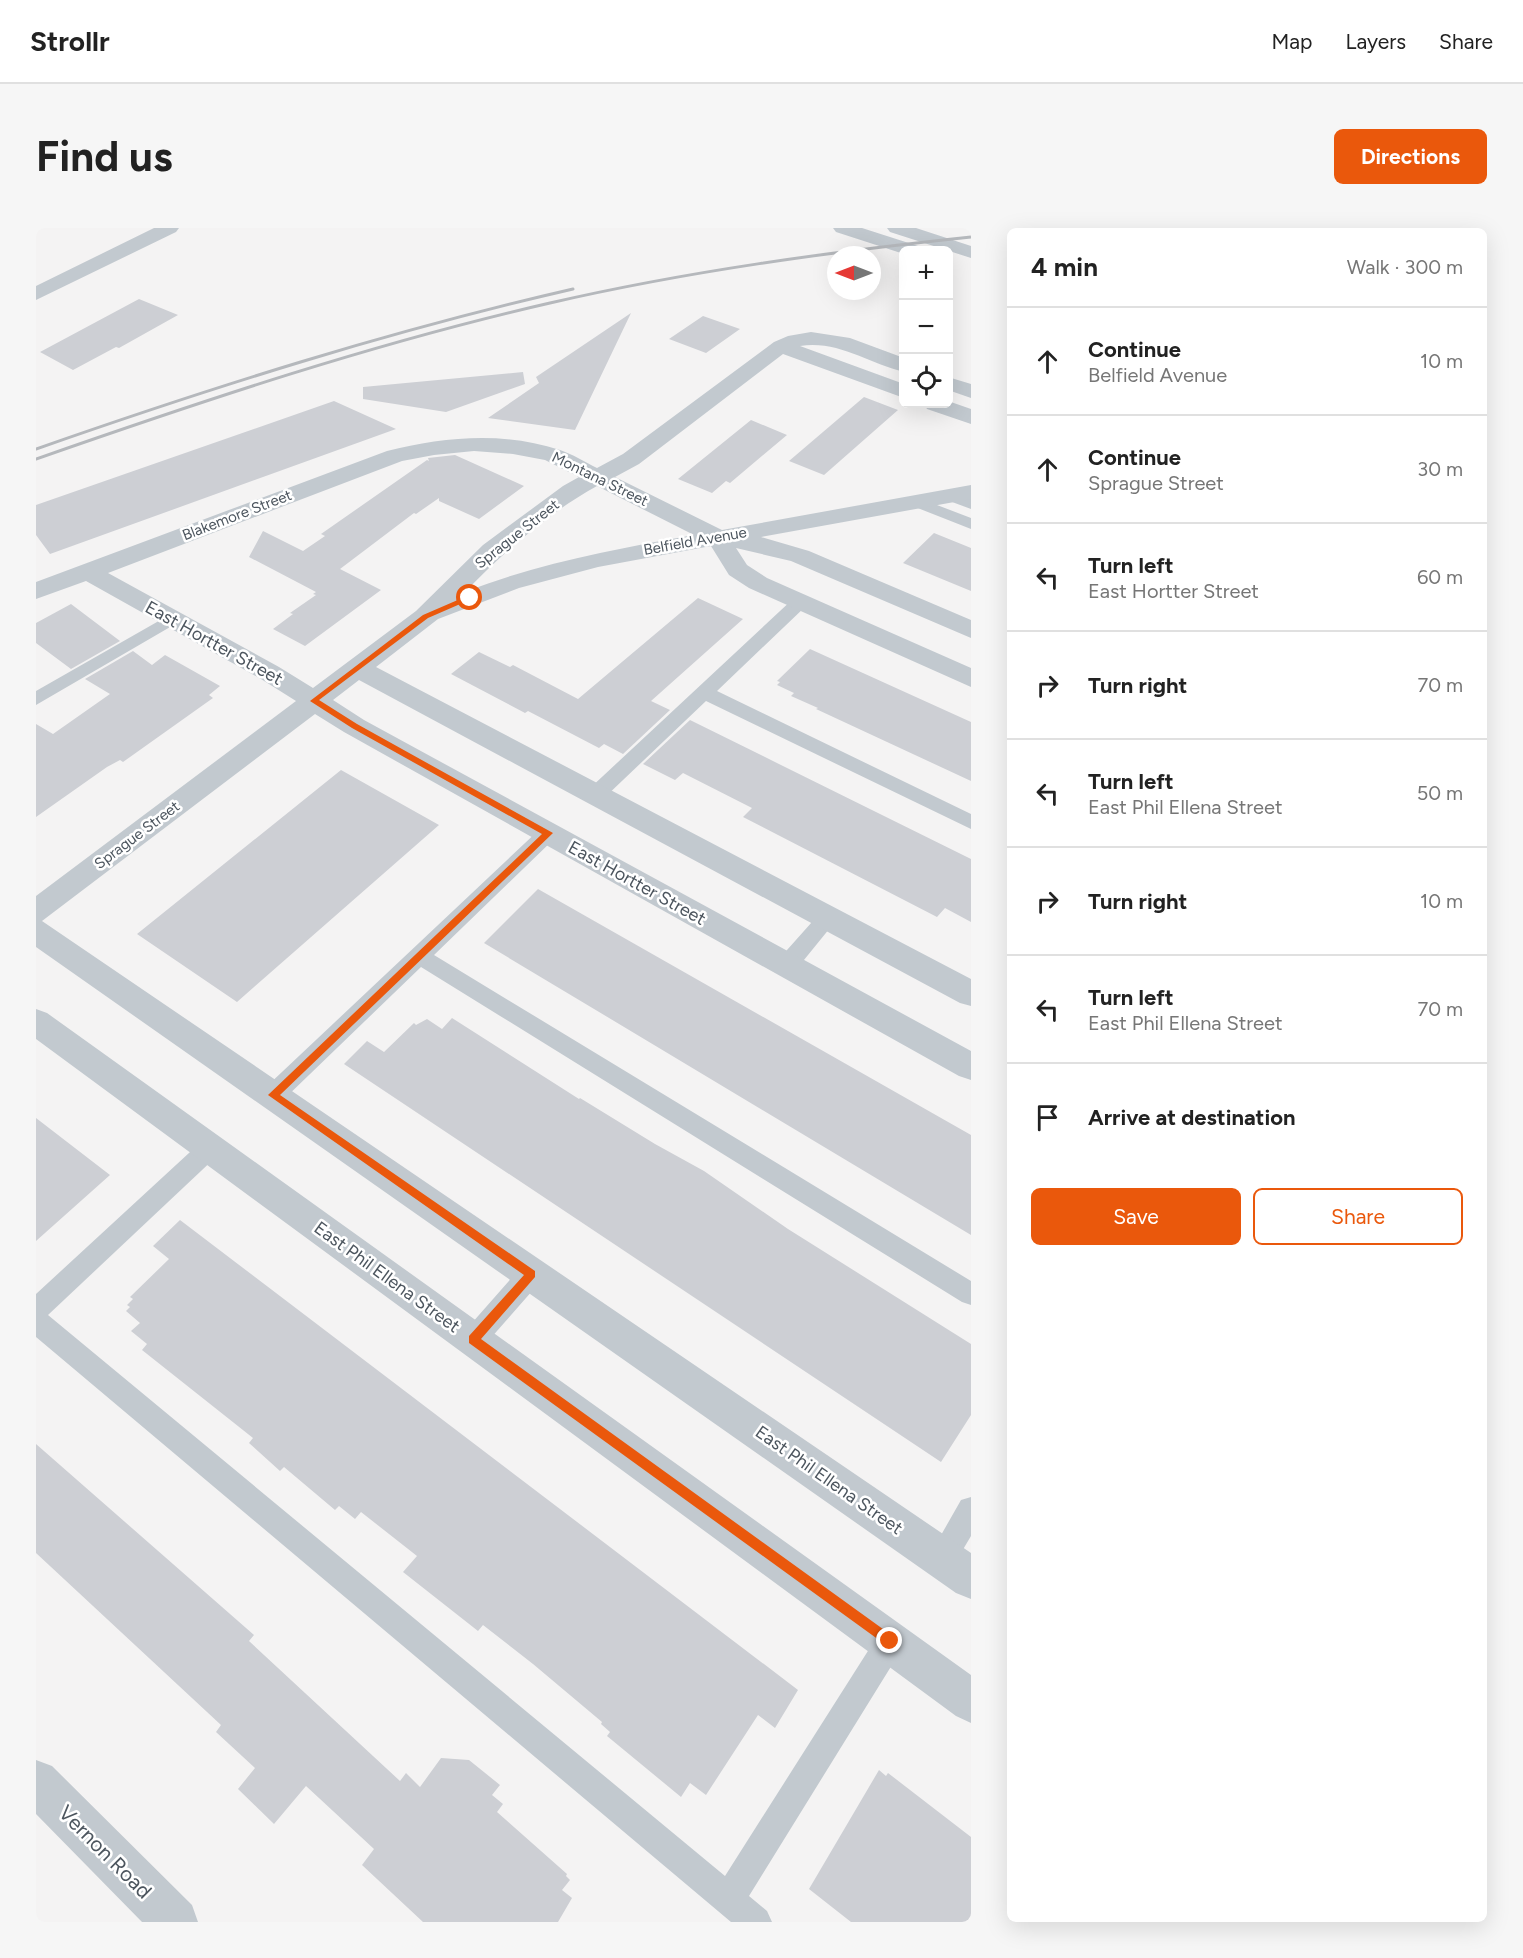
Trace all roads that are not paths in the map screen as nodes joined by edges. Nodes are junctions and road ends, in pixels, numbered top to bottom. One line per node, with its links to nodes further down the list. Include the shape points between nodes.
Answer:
1 (169, 228): 8 (street)
2 (843, 228): 4 (street)
3 (897, 228): 5 (street)
4 (899, 246)
5 (971, 252)
6 (953, 265): 7 (street)
7 (971, 271)
8 (36, 294)
9 (781, 346): 10 (street, via 799,339 822,339); 12 (street); 17 (street, Sprague Street, via 631,459)
10 (899, 365)
11 (953, 385): 13 (street)
12 (899, 390)
13 (971, 391)
14 (946, 408): 15 (street)
15 (971, 417)
16 (440, 446): 17 (street, Montana Street, via 486,443 531,449); 22 (street, Blakemore Street, via 395,456)
17 (599, 477): 21 (street, Montana Street); 25 (street, Sprague Street, via 571,491 492,550)
18 (964, 497): 19 (street, Belfield Avenue)
19 (916, 502): 20 (lane); 21 (street, Belfield Avenue)
20 (971, 524)
21 (717, 537): 24 (street, via 738,570); 25 (street, Belfield Avenue, via 553,570); 27 (street, Montana Street, via 800,556)
22 (86, 572): 23 (street, Blakemore Street); 26 (street, East Hortter Street)
23 (36, 591)
24 (800, 602): 29 (street); 30 (lane)
25 (425, 617): 28 (street, Sprague Street)
26 (171, 619): 31 (lane); 32 (street, East Hortter Street)
27 (971, 630)
28 (356, 668): 32 (street, Sprague Street); 33 (street)
29 (971, 678)
30 (704, 692): 33 (lane); 34 (lane)
31 (36, 699)
32 (314, 701): 35 (street, East Hortter Street); 36 (street, Sprague Street)
33 (595, 795): 37 (street)
34 (971, 822)
35 (548, 833): 39 (lane); 40 (street, East Hortter Street)
36 (36, 912)
37 (827, 918): 40 (lane); 41 (street)
38 (36, 931): 44 (street, East Phil Ellena Street)
39 (419, 956): 44 (lane); 47 (lane)
40 (787, 965): 43 (street, East Hortter Street)
41 (971, 994)
42 (36, 1022): 45 (street, East Phil Ellena Street)
43 (971, 1067)
44 (273, 1095): 46 (street, East Phil Ellena Street)
45 (210, 1148): 48 (lane); 50 (street, East Phil Ellena Street)
46 (531, 1274): 50 (lane); 52 (street, East Phil Ellena Street)
47 (971, 1294)
48 (36, 1310)
49 (36, 1321): 57 (lane)
50 (473, 1340): 54 (street, East Phil Ellena Street)
51 (971, 1510): 52 (lane)
52 (942, 1558): 53 (street, East Phil Ellena Street)
53 (971, 1578)
54 (890, 1641): 55 (street, East Phil Ellena Street); 57 (lane)
55 (971, 1701)
56 (36, 1782): 58 (street, Vernon Road)
57 (729, 1899): 59 (lane)
58 (175, 1922)
59 (756, 1922)

